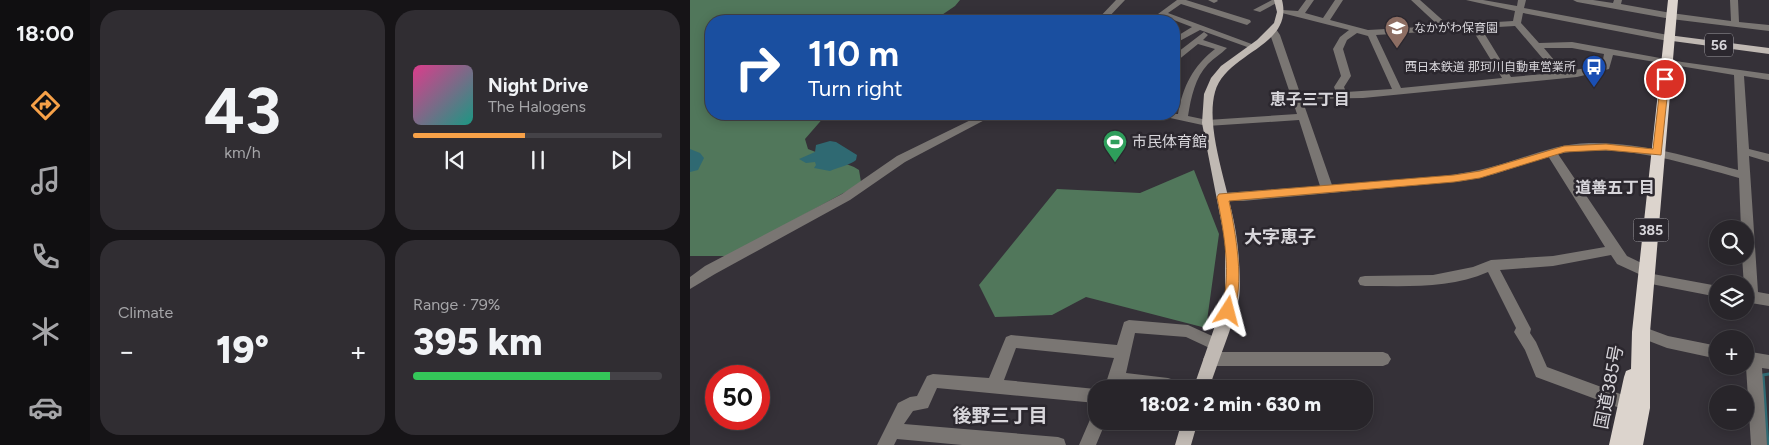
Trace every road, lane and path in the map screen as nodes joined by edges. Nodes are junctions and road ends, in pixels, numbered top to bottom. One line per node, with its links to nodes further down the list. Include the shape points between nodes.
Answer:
1 (1121, 0): 17 (street)
2 (1278, 0): 13 (street); 15 (main road)
3 (1310, 0): 16 (street)
4 (1339, 0): 23 (street)
5 (1415, 0): 27 (street)
6 (1470, 0): 14 (street)
7 (1522, 0): 14 (street)
8 (1577, 0): 12 (street)
9 (1673, 0): 19 (highway, 385)
10 (1734, 0): 25 (street)
11 (1181, 1): 18 (street); 21 (street)
12 (1618, 3): 19 (street)
13 (1257, 10)
14 (1520, 11): 24 (street); 34 (street)
15 (1282, 12): 16 (street); 31 (main road)
16 (1300, 14): 23 (street)
17 (1106, 15)
18 (1162, 15)
19 (1671, 16): 25 (street); 34 (highway, 385)
20 (1180, 20): 21 (street)
21 (1206, 21): 22 (street); 29 (street); 33 (street)
22 (1247, 22)
23 (1324, 22): 30 (street)
24 (1517, 23): 26 (street); 37 (street)
25 (1735, 24): 28 (street)
26 (1474, 26): 27 (street); 45 (street)
27 (1445, 28): 32 (street)
28 (1769, 28)
29 (1210, 30): 35 (street); 36 (street)
30 (1354, 30): 32 (street); 48 (street, via 1343,39 1338,49 1346,76 1339,87)
31 (1273, 31): 36 (main road); 47 (street)
32 (1371, 33): 46 (street)
33 (1180, 37)
34 (1668, 38): 38 (main road, 56); 41 (highway, 385)
35 (1198, 41): 40 (street); 50 (street, via 1222,48 1201,65 1183,91)
36 (1253, 46): 52 (main road, via 1232,60 1216,78 1207,103)
37 (1537, 46): 39 (street, via 1572,45); 43 (street)
38 (1769, 51)
39 (1609, 52): 41 (street); 43 (street, via 1606,67)
40 (1180, 54)
41 (1666, 62): 42 (street); 55 (highway, 385)
42 (1739, 73): 44 (street); 53 (street)
43 (1562, 74): 45 (street)
44 (1769, 77)
45 (1508, 80): 46 (street)
46 (1398, 92): 48 (street)
47 (1296, 96): 48 (street); 49 (street)
48 (1342, 96)
49 (1303, 117): 52 (street); 58 (street)
50 (1182, 118): 52 (street)
51 (979, 120): 65 (street, via 901,160 846,197)
52 (1207, 123): 59 (main road)
53 (1743, 151): 56 (street); 57 (street)
54 (1551, 152): 55 (street, via 1606,147); 58 (street, via 1480,174); 60 (street)
55 (1658, 152): 57 (street); 62 (highway, 385)
56 (1769, 158)
57 (1745, 176): 63 (street)
58 (1327, 190): 59 (street)
59 (1223, 197): 72 (main road, via 1231,241 1232,297)
60 (1614, 250): 61 (street, via 1553,261); 62 (street, via 1622,260)
61 (1491, 265): 64 (street, via 1475,272 1433,280); 79 (street, via 1524,329 1522,332 1540,372)
62 (1647, 275): 66 (street); 69 (highway, 385)
63 (1747, 275)
64 (1365, 281)
65 (690, 284)
66 (1709, 290)
67 (1754, 298): 68 (street)
68 (1769, 300)
69 (1641, 332): 70 (street, via 1667,342); 79 (highway, 国道385号 / 385); 88 (highway, 国道385号 / 385, via 1640,408)
70 (1709, 351)
71 (1123, 352): 72 (street, via 1129,326 1188,331); 75 (street); 77 (street, via 1011,341)
72 (1214, 352): 73 (street); 76 (main road)
73 (1383, 359)
74 (1756, 360): 80 (street)
75 (1115, 380)
76 (1204, 380)
77 (994, 386): 78 (street); 83 (street, via 934,381 922,403 904,408)
78 (1088, 395)
79 (1628, 404): 87 (highway, 国道385号 / 385)
80 (1764, 429): 89 (street)
81 (1094, 430): 85 (street)
82 (1187, 430): 86 (main road)
83 (889, 438): 84 (street)
84 (1058, 445)
85 (1087, 445)
86 (1182, 445)
87 (1619, 445)
88 (1633, 445)
89 (1759, 445)

